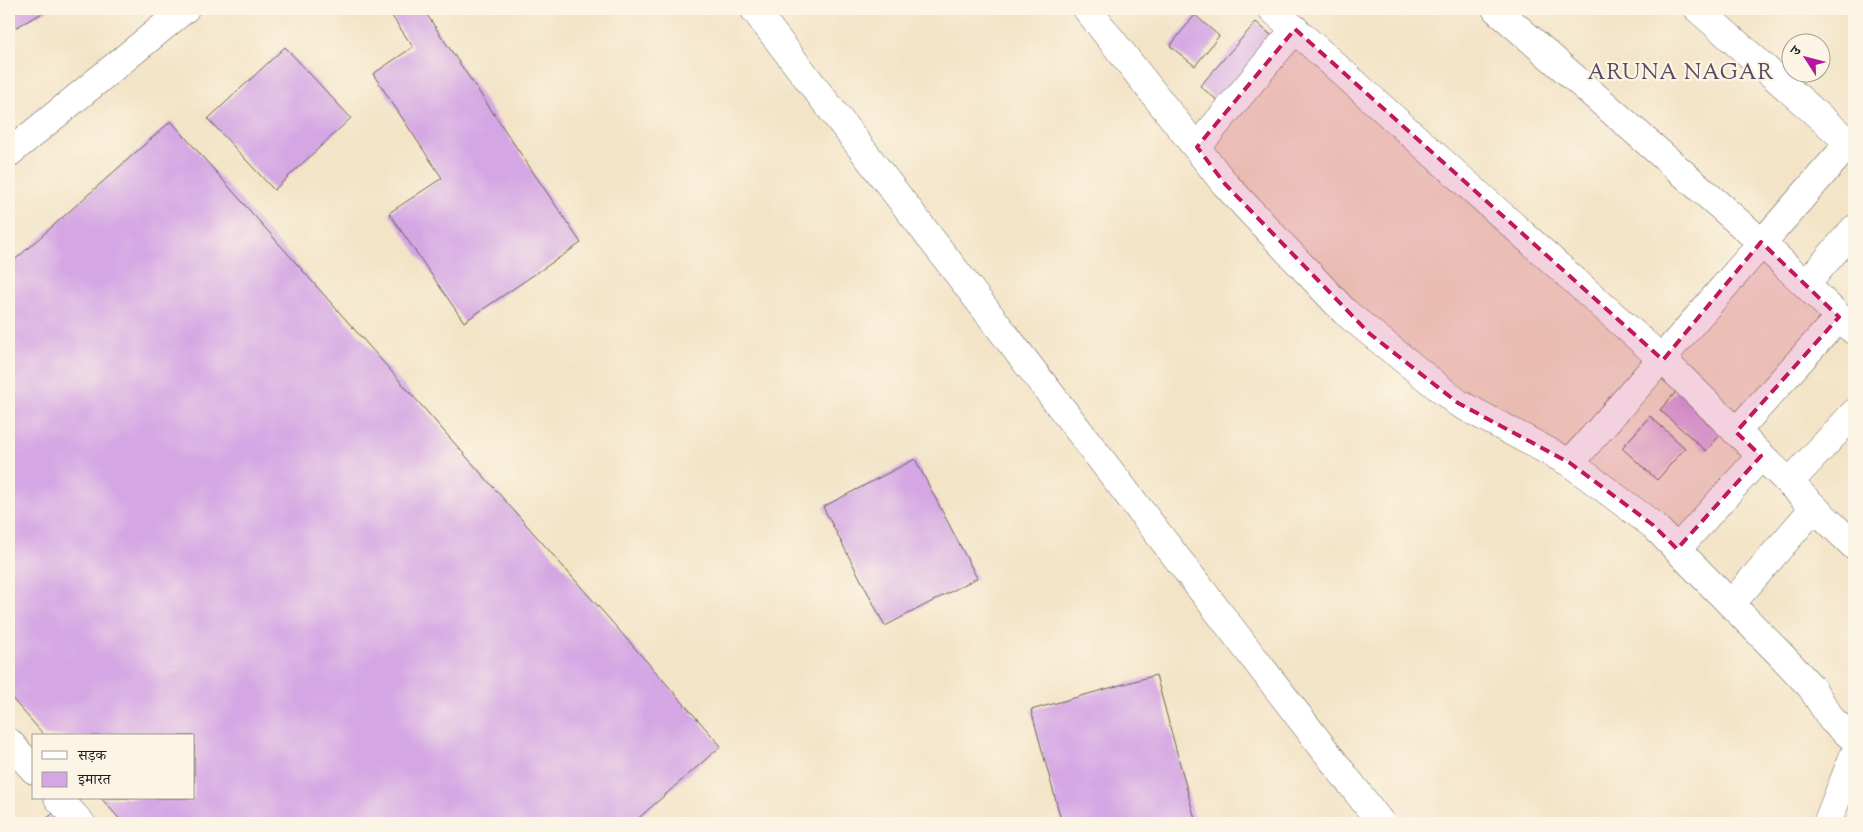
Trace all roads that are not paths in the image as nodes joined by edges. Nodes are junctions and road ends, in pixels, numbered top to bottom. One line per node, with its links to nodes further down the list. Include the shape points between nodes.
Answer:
1 (185, 9): 10 (street)
2 (754, 9): 31 (street)
3 (1087, 9): 9 (street)
4 (1272, 9): 7 (street)
5 (1496, 9): 12 (street)
6 (1698, 9): 8 (street)
7 (1295, 29): 9 (street); 15 (street)
8 (1853, 142): 12 (street)
9 (1197, 148): 19 (street, via 1225,184 1345,312 1370,334 1458,404)
10 (9, 154)
11 (1854, 229): 13 (street)
12 (1761, 242): 13 (street); 15 (street)
13 (1806, 284): 14 (street)
14 (1847, 324): 17 (street)
15 (1663, 360): 17 (street); 19 (street)
16 (1854, 413): 20 (street)
17 (1736, 432): 18 (street)
18 (1761, 456): 20 (street); 23 (street)
19 (1570, 462): 23 (street, via 1653,525)
20 (1789, 483): 21 (street)
21 (1814, 508): 22 (street); 24 (street)
22 (1851, 538)
23 (1677, 549): 24 (street)
24 (1731, 604): 25 (street, via 1811,687 1832,720)
25 (1854, 740)
26 (9, 742): 28 (street)
27 (1854, 754): 32 (street)
28 (32, 768)
29 (60, 800): 30 (street)
30 (81, 823)
31 (1381, 823)
32 (1827, 823)

